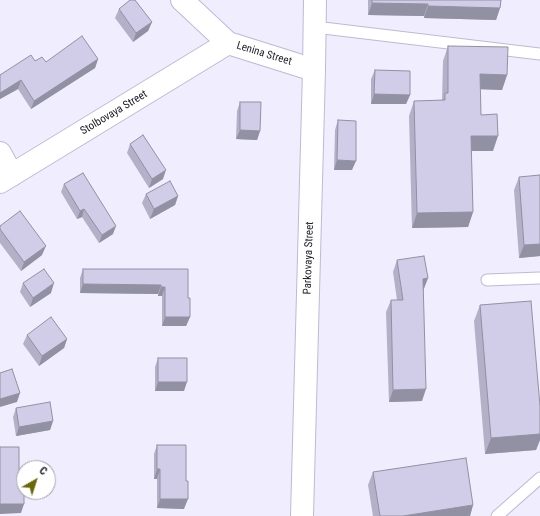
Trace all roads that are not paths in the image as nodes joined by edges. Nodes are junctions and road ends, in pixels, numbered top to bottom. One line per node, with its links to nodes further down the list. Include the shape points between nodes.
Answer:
1 (182, 0): 4 (main road, Lenina Street)
2 (315, 0): 3 (main road, Parkovaya Street)
3 (315, 27): 5 (lane); 6 (main road, Parkovaya Street)
4 (228, 43): 6 (main road, Lenina Street); 8 (main road, Stolbovaya Street)
5 (540, 54)
6 (314, 70): 12 (main road, Parkovaya Street)
7 (0, 153): 8 (main road)
8 (6, 179)
9 (540, 278): 10 (lane)
10 (487, 280)
11 (540, 478): 13 (lane)
12 (302, 516)
13 (497, 516)

